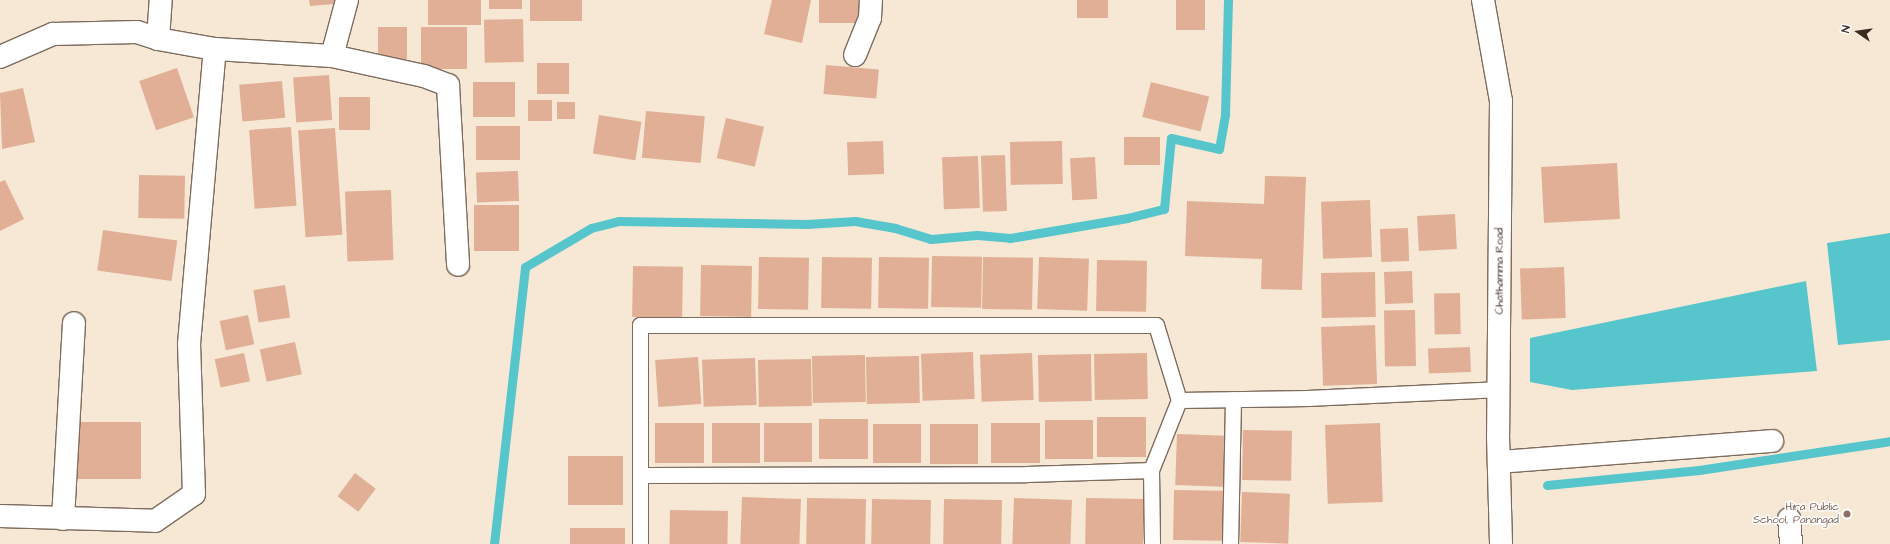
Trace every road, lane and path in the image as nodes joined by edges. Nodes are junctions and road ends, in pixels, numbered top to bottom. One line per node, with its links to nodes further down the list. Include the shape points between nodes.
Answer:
1 (161, 0): 5 (street)
2 (347, 0): 8 (street)
3 (872, 0): 7 (street, via 870,18)
4 (1483, 0): 12 (street, Chathamma Road, via 1501,102)
5 (158, 39): 6 (street); 9 (street, via 137,32 53,34)
6 (215, 49): 8 (street); 20 (street, via 189,344 194,494 155,521)
7 (854, 55)
8 (332, 56): 10 (street, via 424,76 448,85)
9 (0, 57)
10 (458, 265)
11 (74, 323): 20 (street)
12 (1499, 389): 13 (lane); 16 (street, Chathamma Road)
13 (1233, 399): 14 (lane); 24 (lane)
14 (1178, 400): 17 (lane); 18 (lane, via 1156,325 640,325)
15 (1772, 441): 16 (street)
16 (1499, 462): 25 (street, Chathamma Road)
17 (1151, 470): 18 (lane, via 1026,474); 23 (lane)
18 (641, 475): 22 (lane)
19 (0, 516): 20 (street)
20 (62, 519)
21 (1789, 519): 26 (street)
22 (640, 544)
23 (1152, 544)
24 (1230, 544)
25 (1501, 544)
26 (1791, 544)

